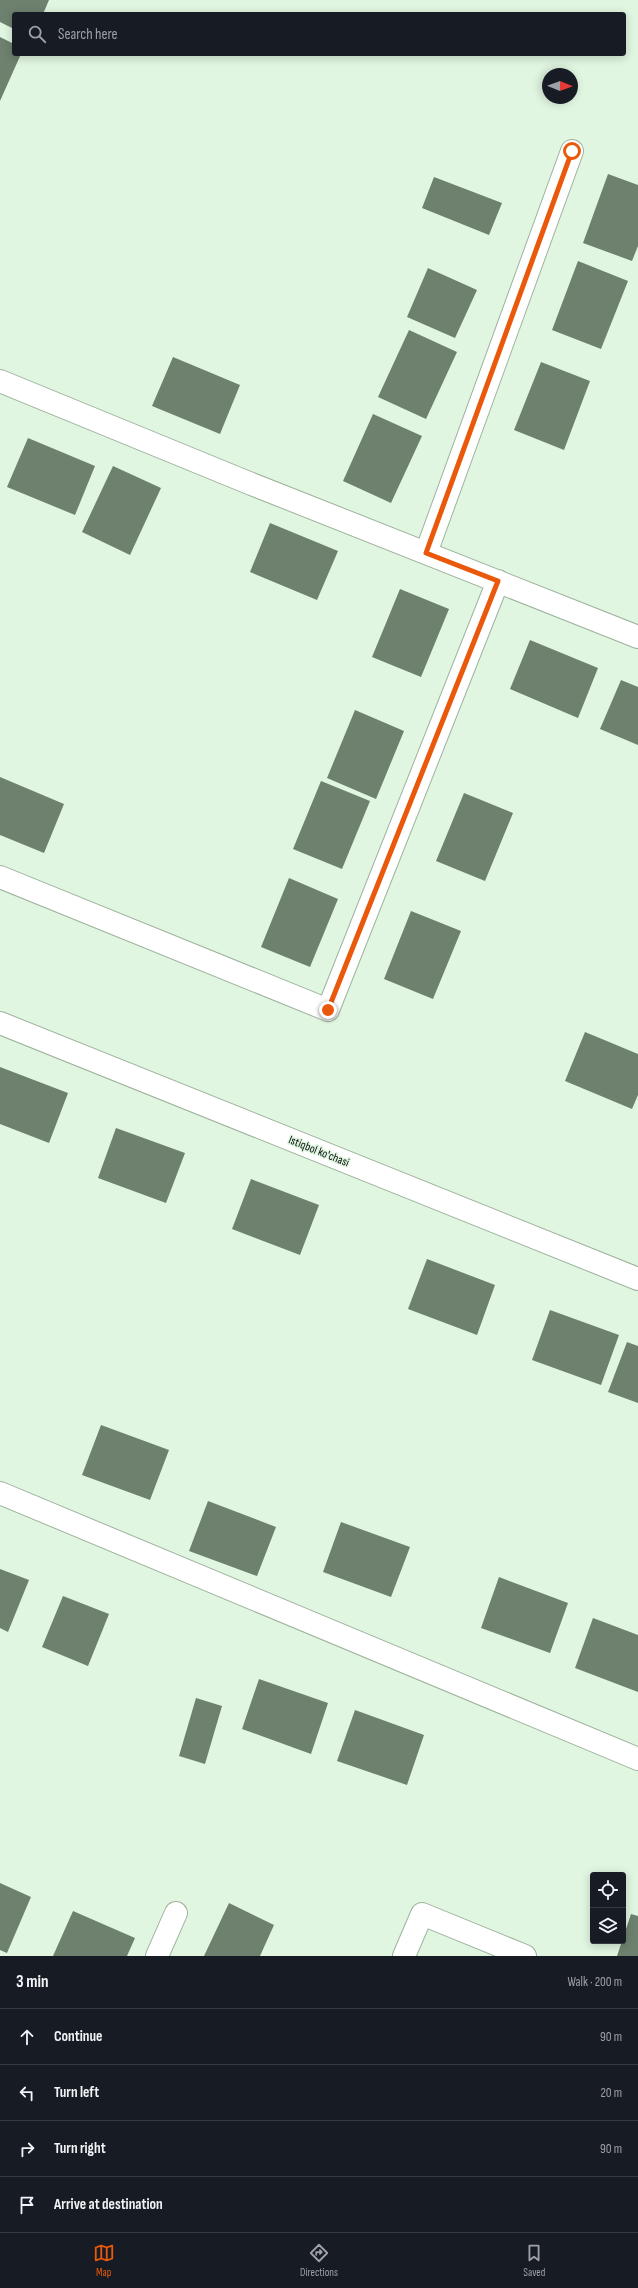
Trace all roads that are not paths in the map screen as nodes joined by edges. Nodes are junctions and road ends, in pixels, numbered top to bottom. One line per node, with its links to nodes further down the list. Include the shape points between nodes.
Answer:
1 (572, 151): 3 (street)
2 (0, 381): 3 (street)
3 (426, 553): 4 (street)
4 (498, 581): 5 (street); 6 (street, via 328,1010)
5 (638, 636)
6 (0, 877)
7 (0, 1023): 8 (street, Istiqbol ko'chasi)
8 (638, 1279)
9 (0, 1493): 10 (street)
10 (638, 1759)
11 (176, 1913): 12 (street)
12 (157, 1956)
13 (404, 1956): 14 (street, via 422,1914)
14 (525, 1956)

